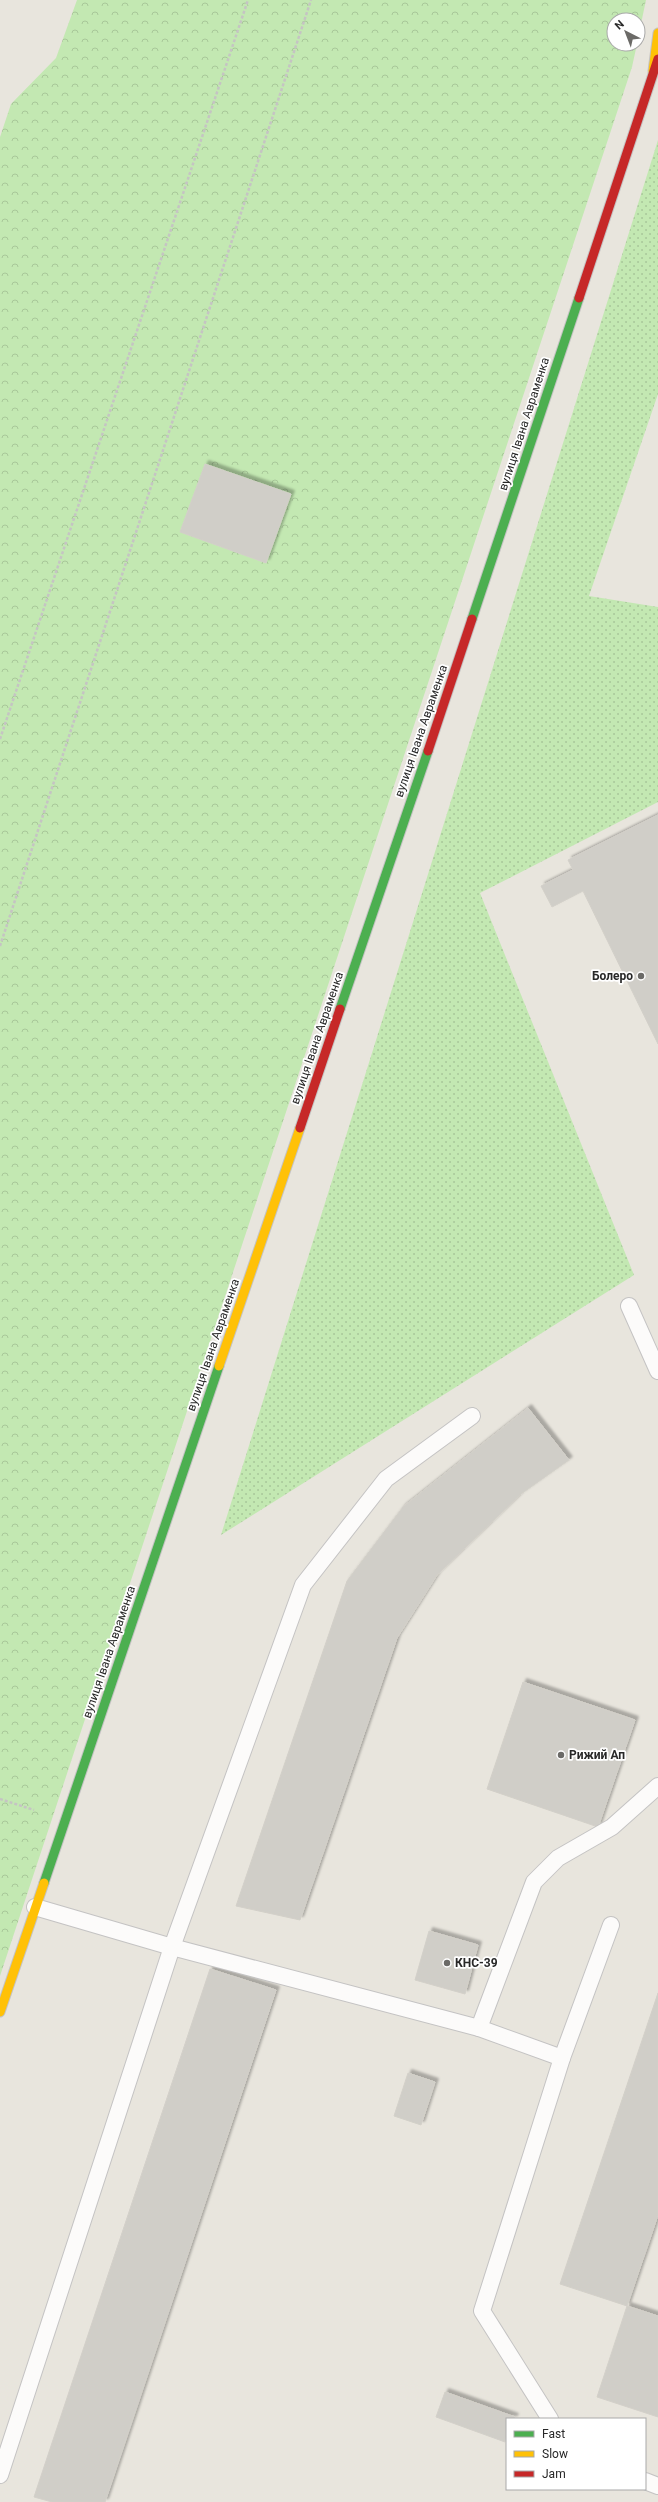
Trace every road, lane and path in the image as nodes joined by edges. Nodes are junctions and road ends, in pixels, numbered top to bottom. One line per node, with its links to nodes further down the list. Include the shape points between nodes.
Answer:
1 (248, 0): 6 (path)
2 (311, 0): 7 (path)
3 (658, 34): 5 (street)
4 (658, 59): 5 (street)
5 (653, 71): 12 (street, вулиця Івана Авраменка, via 516,490)
6 (0, 739)
7 (0, 946)
8 (629, 1306): 9 (lane)
9 (658, 1371)
10 (472, 1416): 14 (lane, via 386,1480 303,1584)
11 (658, 1786): 16 (lane, via 612,1827 558,1858 534,1882)
12 (36, 1907): 14 (lane); 15 (street, вулиця Івана Авраменка)
13 (611, 1925): 17 (lane)
14 (172, 1947): 16 (lane); 19 (lane)
15 (0, 2012)
16 (479, 2028): 17 (lane)
17 (562, 2058): 18 (lane, via 482,2311)
18 (549, 2418)
19 (0, 2474)
20 (646, 2482): 21 (lane)
21 (658, 2486)

